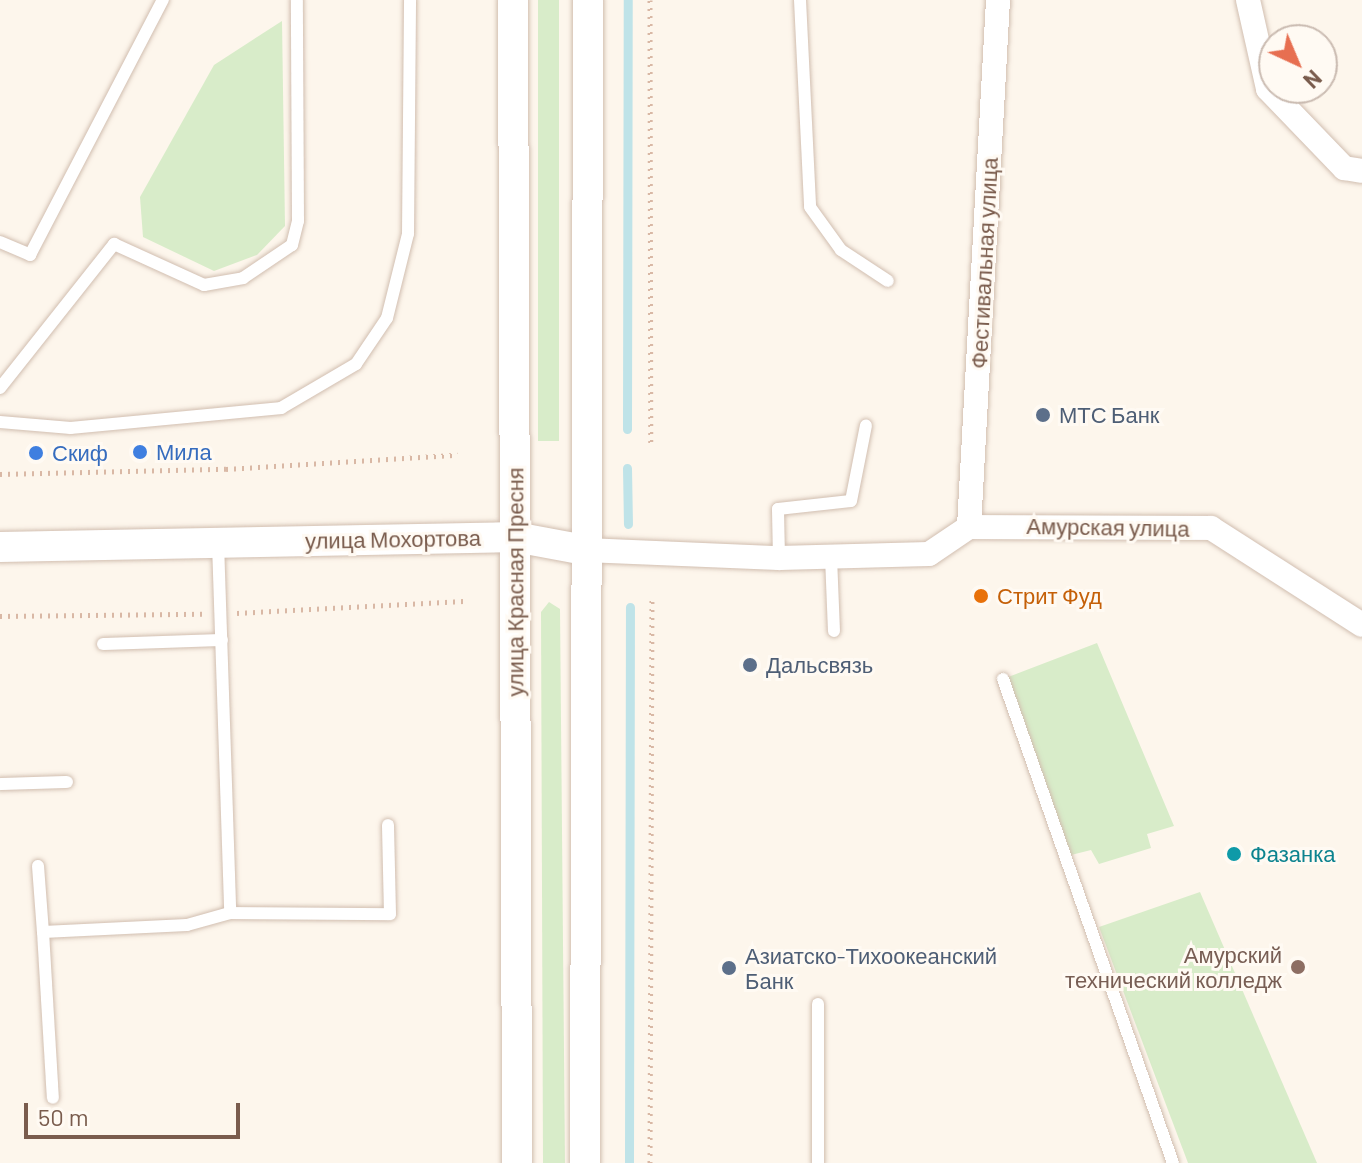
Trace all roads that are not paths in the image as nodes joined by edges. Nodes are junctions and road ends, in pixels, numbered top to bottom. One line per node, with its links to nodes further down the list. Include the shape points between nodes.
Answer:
1 (163, 0): 10 (lane, via 30,255)
2 (297, 0): 12 (lane, via 298,221 292,245 243,278 204,285 114,244)
3 (410, 0): 13 (lane, via 408,234 387,318 356,364 281,408 71,428)
4 (513, 0): 16 (street, улица Красная Пресня)
5 (588, 0): 19 (street)
6 (800, 0): 11 (lane, via 810,207 841,250)
7 (998, 0): 15 (street, Фестивальная улица)
8 (1248, 0): 9 (street, via 1268,89 1344,168)
9 (1362, 171)
10 (0, 242)
11 (888, 281)
12 (0, 388)
13 (0, 422)
14 (866, 425): 21 (lane, via 851,501 778,509)
15 (969, 527): 20 (street, улица Мохортова, via 929,554); 22 (street, Амурская улица, via 1211,528)
16 (515, 537): 17 (street, улица Мохортова); 19 (street, улица Мохортова); 35 (street, улица Красная Пресня)
17 (218, 543): 18 (street, улица Мохортова); 24 (lane)
18 (0, 547)
19 (585, 550): 21 (street, улица Мохортова); 36 (street)
20 (831, 557): 21 (street, улица Мохортова); 23 (lane)
21 (779, 558)
22 (1362, 625)
23 (834, 631)
24 (222, 640): 25 (lane); 31 (lane)
25 (103, 644)
26 (1003, 679): 38 (lane)
27 (67, 782): 28 (lane)
28 (0, 784)
29 (388, 825): 31 (lane, via 390,914)
30 (38, 866): 32 (lane)
31 (230, 913): 32 (lane, via 187,925)
32 (43, 932): 34 (lane)
33 (818, 1004): 37 (lane)
34 (53, 1098)
35 (517, 1163)
36 (585, 1163)
37 (818, 1163)
38 (1173, 1163)

